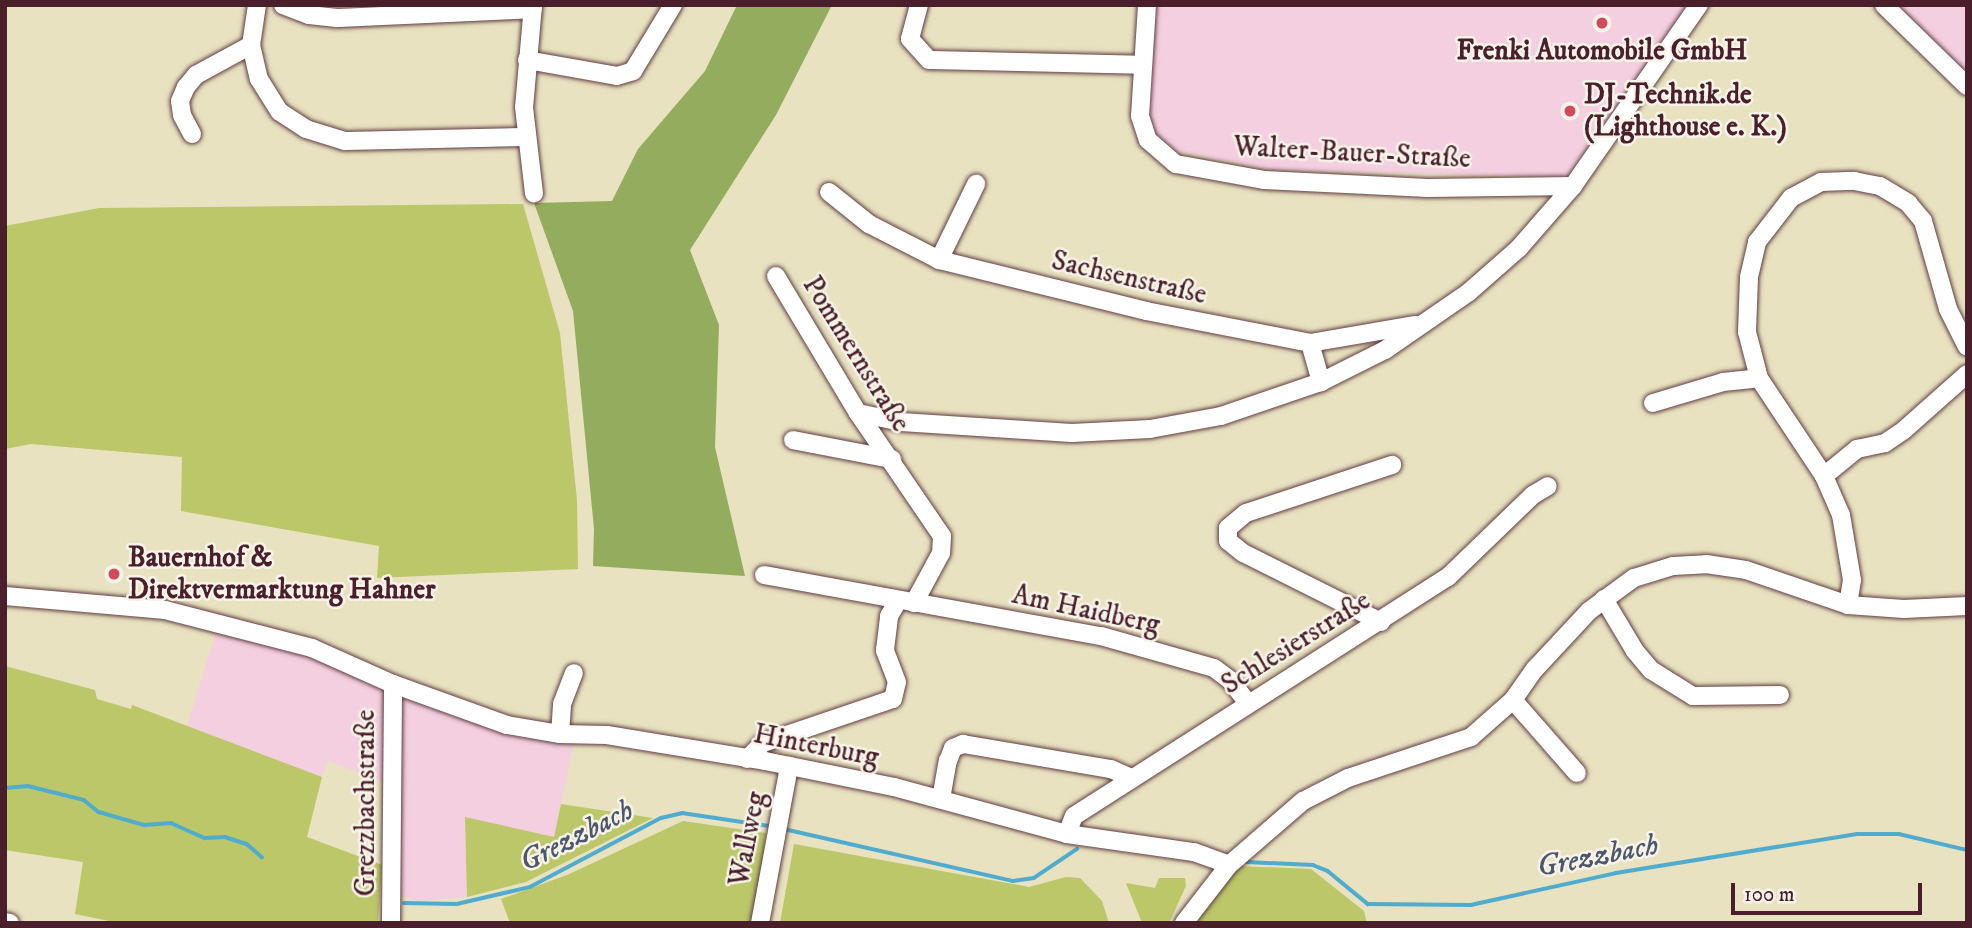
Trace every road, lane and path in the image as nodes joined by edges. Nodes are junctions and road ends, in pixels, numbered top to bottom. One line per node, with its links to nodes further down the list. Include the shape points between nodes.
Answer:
1 (257, 5): 10 (street)
2 (283, 5): 9 (street, via 309,15)
3 (673, 5): 11 (street, via 633,71 617,76 590,74)
4 (919, 5): 12 (street, via 910,39 929,60)
5 (1147, 5): 12 (street, Walter-Bauer-Straße)
6 (1699, 5): 17 (street)
7 (1884, 5): 13 (street)
8 (533, 7): 9 (street); 11 (street)
9 (337, 12)
10 (251, 45): 14 (street, via 196,75 186,87 180,101); 15 (street, via 259,79 273,104 287,119 317,134 345,141)
11 (527, 60): 15 (street)
12 (1142, 65): 17 (street, Walter-Bauer-Straße, via 1140,116 1148,141 1177,164 1264,180 1428,188)
13 (1967, 86)
14 (192, 134)
15 (525, 137): 19 (street)
16 (976, 184): 20 (street)
17 (1573, 186): 22 (street, via 1519,248)
18 (830, 192): 20 (street, Sachsenstraße, via 869,225)
19 (534, 193)
20 (939, 260): 23 (street, Sachsenstraße, via 1146,311)
21 (776, 276): 29 (street, Pommernstraße)
22 (1422, 324): 23 (street, Sachsenstraße); 27 (street, via 1385,350)
23 (1310, 343): 27 (street)
24 (1967, 347): 26 (street, via 1948,309 1923,221 1908,203 1880,186 1821,182 1791,198 1757,242 1749,277 1747,332)
25 (1967, 374): 34 (street, via 1904,430 1885,443 1857,449)
26 (1759, 378): 28 (street, via 1723,382); 34 (street)
27 (1321, 382): 30 (street, via 1221,416 1150,429 1072,433)
28 (1653, 403)
29 (858, 413): 30 (street); 32 (street, Pommernstraße)
30 (901, 422): 32 (street)
31 (793, 440): 32 (street, Pommernstraße)
32 (886, 452): 39 (street, Pommernstraße, via 942,536 941,553)
33 (1392, 464): 42 (street, via 1246,513 1228,528 1228,541 1243,553)
34 (1824, 476): 40 (street, via 1850,552)
35 (1548, 486): 42 (street, Schlesierstraße, via 1532,495 1448,577)
36 (764, 575): 39 (street, Am Haidberg)
37 (5, 596): 44 (street, Hinterburg, via 165,610 312,648)
38 (1604, 599): 40 (street, via 1634,578 1673,566 1706,564 1746,570); 45 (street, via 1634,651 1651,670 1693,696); 46 (street, via 1535,669)
39 (906, 602): 47 (street, Am Haidberg, via 1101,636 1214,668); 49 (street, via 889,616 885,650 897,682 893,699 763,743)
40 (1848, 605): 41 (street, via 1904,609)
41 (1967, 606)
42 (1381, 622): 47 (street, Schlesierstraße)
43 (574, 673): 48 (street, via 562,704)
44 (393, 684): 48 (street, Hinterburg, via 507,725); 56 (street, Grezzbachstraße)
45 (1780, 695)
46 (1513, 700): 51 (street); 55 (street, via 1471,737 1348,778 1303,801)
47 (1248, 703): 52 (street, Schlesierstraße)
48 (560, 734): 49 (street, Hinterburg, via 607,735)
49 (747, 759): 50 (street, Hinterburg)
50 (789, 766): 53 (street, Hinterburg); 57 (street, Wallweg)
51 (1577, 773)
52 (1131, 778): 53 (street, via 1111,769 963,744 953,748); 54 (street, Schlesierstraße, via 1074,816)
53 (941, 799): 54 (street, Hinterburg)
54 (1068, 834): 55 (street, Hinterburg, via 1194,852)
55 (1229, 865): 58 (street)
56 (391, 923)
57 (760, 923)
58 (1184, 923)

